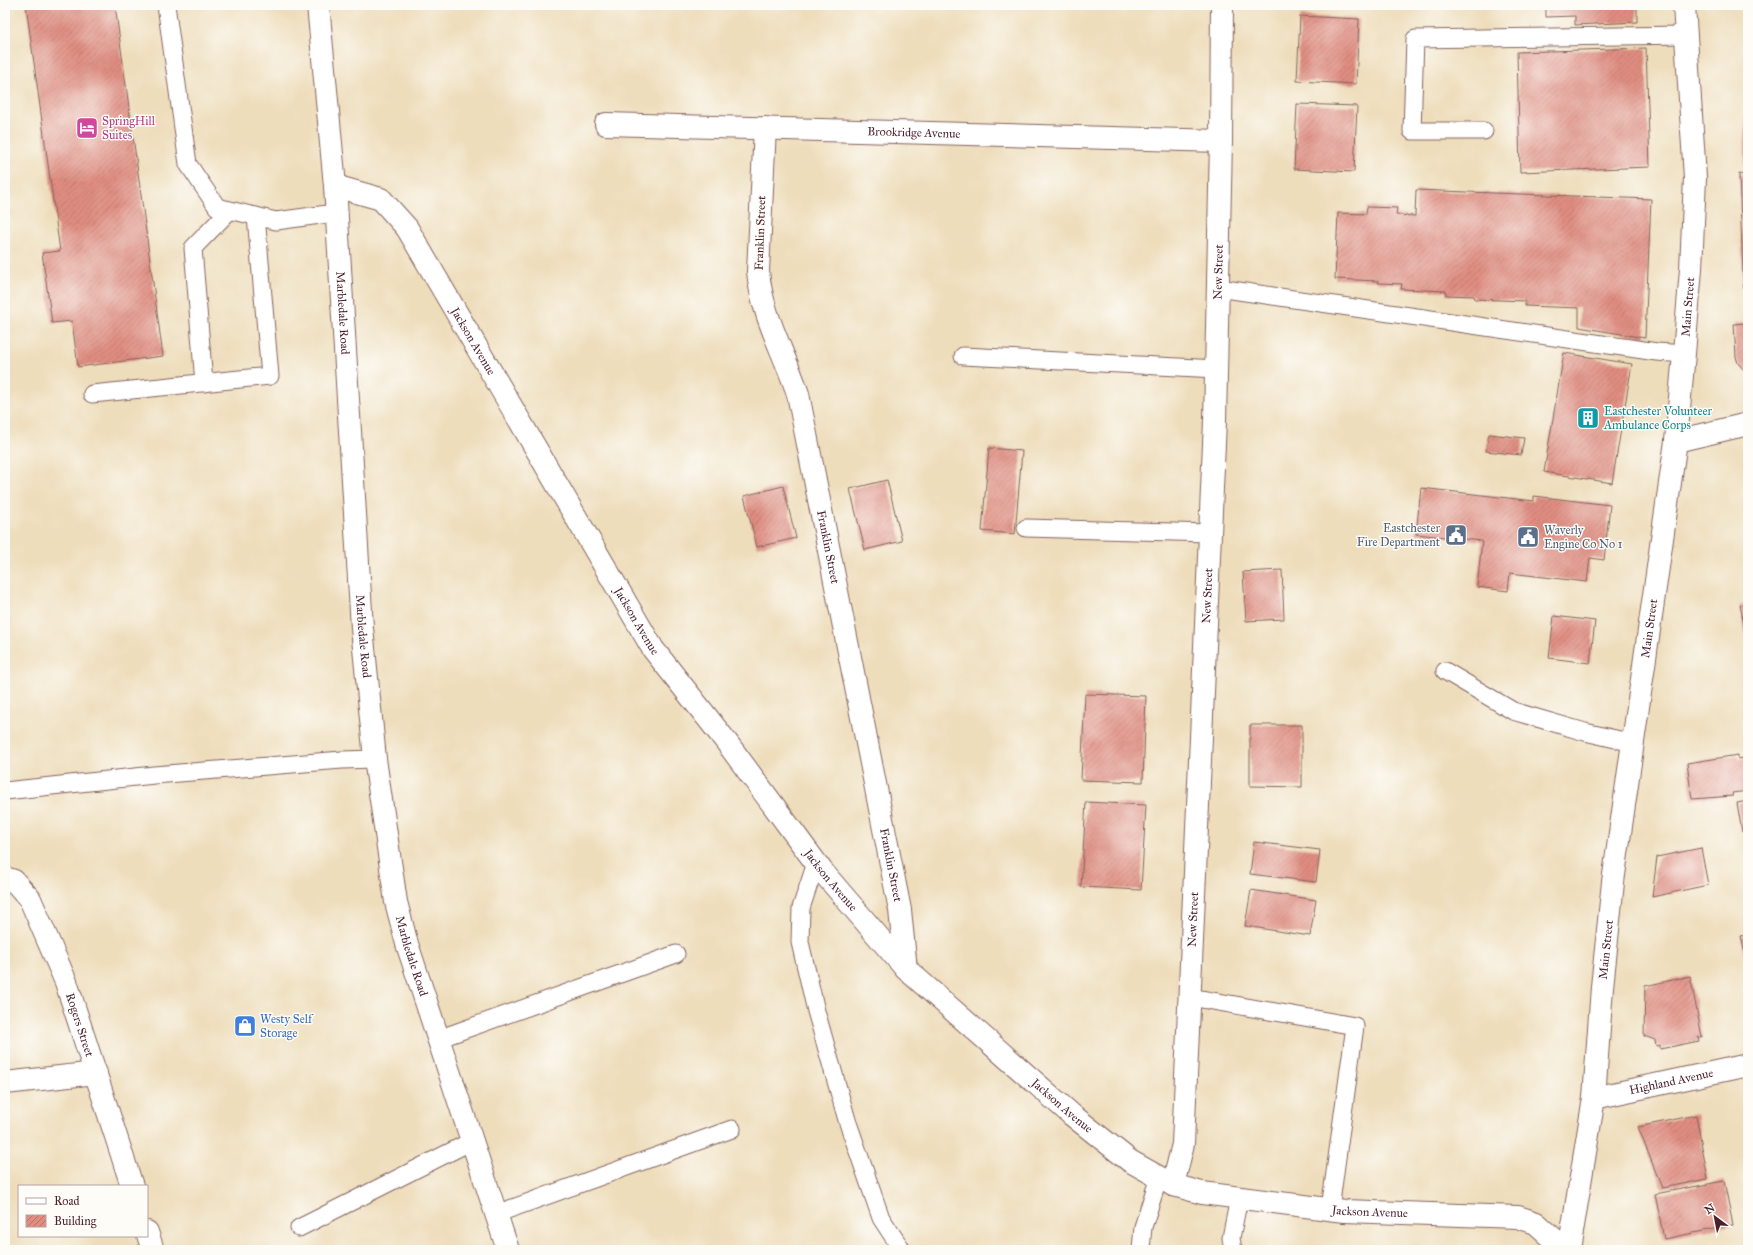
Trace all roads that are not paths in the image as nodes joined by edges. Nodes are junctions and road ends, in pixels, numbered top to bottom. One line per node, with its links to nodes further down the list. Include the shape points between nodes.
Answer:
1 (166, 5): 11 (lane, via 188,164 217,207)
2 (318, 5): 10 (street, Marbledale Road)
3 (1222, 5): 9 (street, New Street)
4 (1684, 5): 5 (street, Main Street)
5 (1686, 35): 8 (lane, via 1415,39 1412,131); 15 (street, Main Street, via 1694,178 1691,269)
6 (606, 124): 7 (street, Brookridge Avenue)
7 (765, 128): 9 (street, Brookridge Avenue); 31 (street, Franklin Street, via 758,271 760,289 773,334 798,394 900,910)
8 (1484, 131)
9 (1221, 141): 14 (street, New Street)
10 (334, 186): 12 (street, Marbledale Road); 28 (street, Jackson Avenue, via 381,199 407,228 653,649)
11 (230, 210): 13 (lane); 18 (lane, via 193,248)
12 (335, 213): 13 (lane, via 276,221); 26 (street, Marbledale Road, via 362,628)
13 (256, 216): 18 (lane, via 270,376)
14 (1218, 288): 15 (lane); 17 (street, New Street)
15 (1684, 354): 21 (street, Main Street)
16 (963, 356): 17 (lane)
17 (1217, 369): 23 (street, New Street)
18 (204, 383): 19 (lane)
19 (92, 394)
20 (1748, 424): 21 (street)
21 (1676, 441): 25 (street, Main Street)
22 (1026, 528): 23 (lane)
23 (1210, 533): 32 (street, New Street)
24 (1445, 671): 25 (lane, via 1513,711 1585,732)
25 (1633, 742): 37 (street, Main Street, via 1613,882)
26 (374, 759): 27 (lane, via 154,775); 33 (street, Marbledale Road, via 396,902 406,944)
27 (5, 791)
28 (816, 862): 31 (street, Jackson Avenue); 49 (lane, via 801,908 800,942 816,1011 847,1120 881,1218)
29 (5, 878): 35 (street, Rogers Street, via 14,881 30,899 66,982)
30 (676, 954): 33 (lane)
31 (906, 969): 40 (street, Jackson Avenue, via 1072,1114 1130,1161)
32 (1190, 997): 40 (street, New Street, via 1183,1144); 43 (lane, via 1355,1026)
33 (438, 1038): 39 (street, Marbledale Road)
34 (1748, 1065): 37 (street, Highland Avenue)
35 (96, 1073): 36 (street); 41 (street, Rogers Street)
36 (5, 1083)
37 (1594, 1098): 52 (street, Main Street)
38 (732, 1129): 44 (lane)
39 (472, 1141): 44 (street, Marbledale Road); 45 (lane)
40 (1166, 1181): 42 (street, Jackson Avenue, via 1202,1193); 50 (lane, via 1143,1227)
41 (132, 1185)
42 (1239, 1198): 43 (street, Jackson Avenue); 51 (lane, via 1231,1238)
43 (1330, 1209): 52 (street, Jackson Avenue, via 1518,1217 1536,1223)
44 (496, 1214): 48 (street, Marbledale Road)
45 (299, 1228)
46 (148, 1235): 47 (street)
47 (153, 1250)
48 (508, 1250)
49 (902, 1250)
50 (1141, 1250)
51 (1233, 1250)
52 (1567, 1250)

